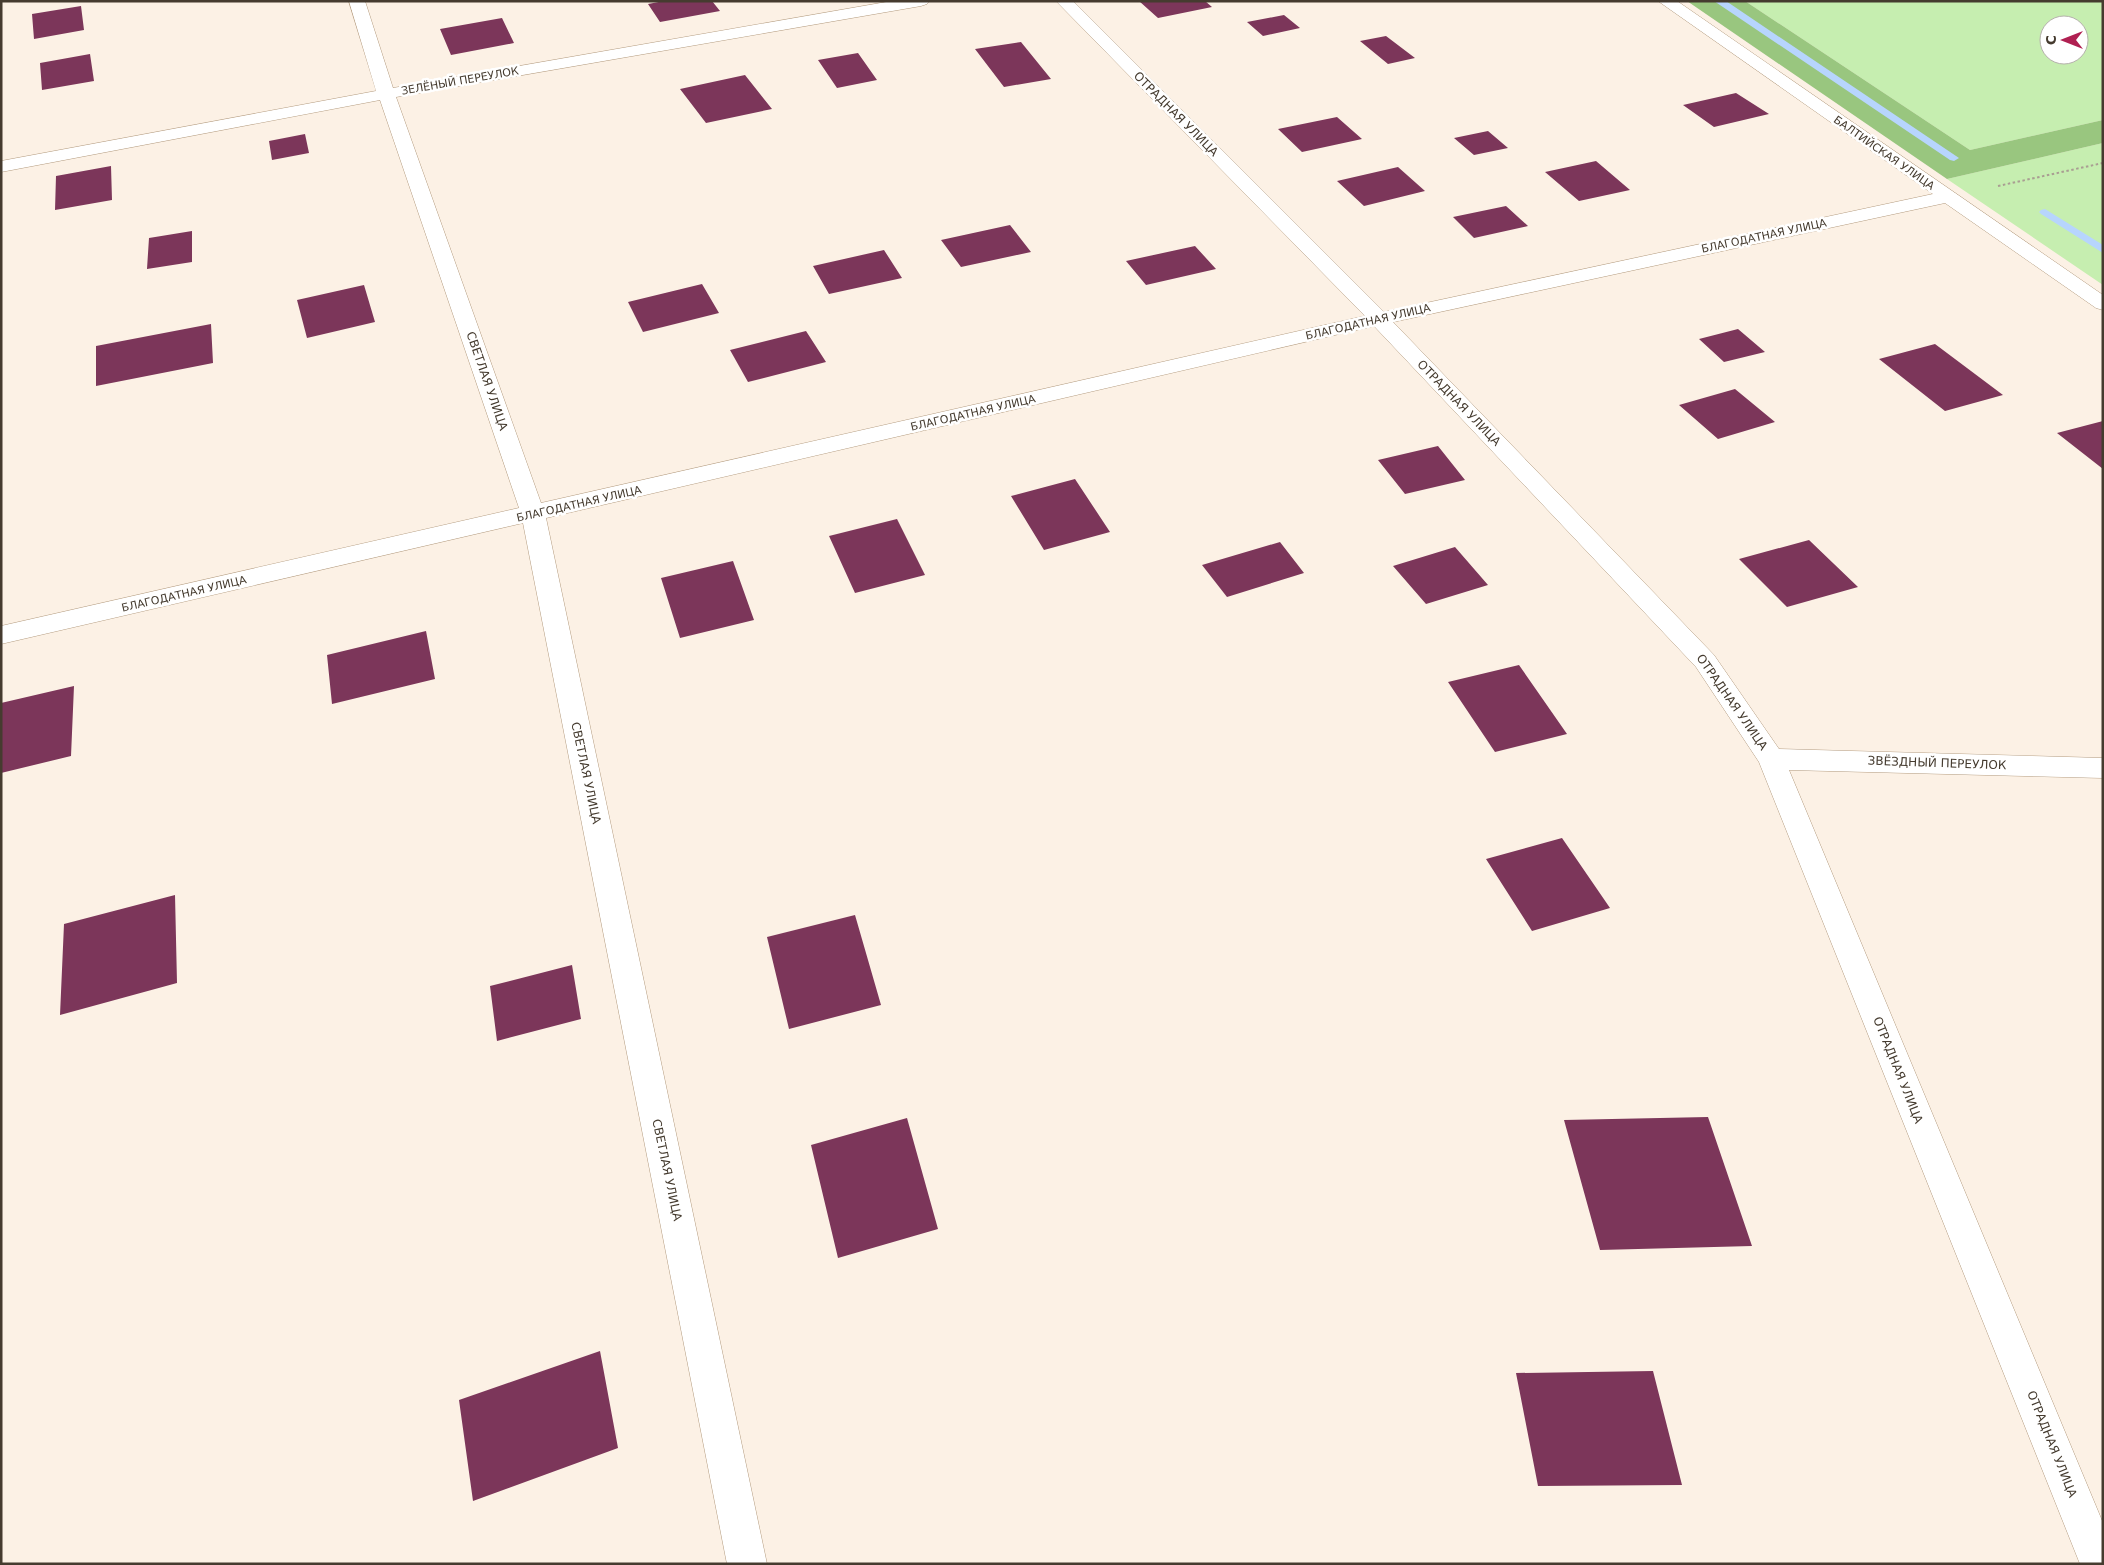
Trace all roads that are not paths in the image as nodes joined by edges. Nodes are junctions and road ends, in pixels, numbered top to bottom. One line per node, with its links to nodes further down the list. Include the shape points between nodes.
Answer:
1 (357, 1): 5 (street, СВЕТЛАЯ УЛИЦА)
2 (921, 1): 5 (street, ЗЕЛЁНЫЙ ПЕРЕУЛОК)
3 (1064, 1): 9 (street, ОТРАДНАЯ УЛИЦА)
4 (1666, 1): 7 (street, БАЛТИЙСКАЯ УЛИЦА)
5 (386, 94): 6 (street, ЗЕЛЁНЫЙ ПЕРЕУЛОК); 10 (street, СВЕТЛАЯ УЛИЦА)
6 (1, 167)
7 (1947, 197): 8 (street, БАЛТИЙСКАЯ УЛИЦА); 9 (street, БЛАГОДАТНАЯ УЛИЦА)
8 (2103, 304)
9 (1379, 319): 10 (street, БЛАГОДАТНАЯ УЛИЦА); 12 (street, ОТРАДНАЯ УЛИЦА, via 1705,661)
10 (533, 514): 11 (street, БЛАГОДАТНАЯ УЛИЦА); 14 (street, СВЕТЛАЯ УЛИЦА)
11 (1, 635)
12 (1771, 759): 13 (street, ЗВЁЗДНЫЙ ПЕРЕУЛОК); 15 (street, ОТРАДНАЯ УЛИЦА)
13 (2103, 768)
14 (747, 1564)
15 (2100, 1564)

